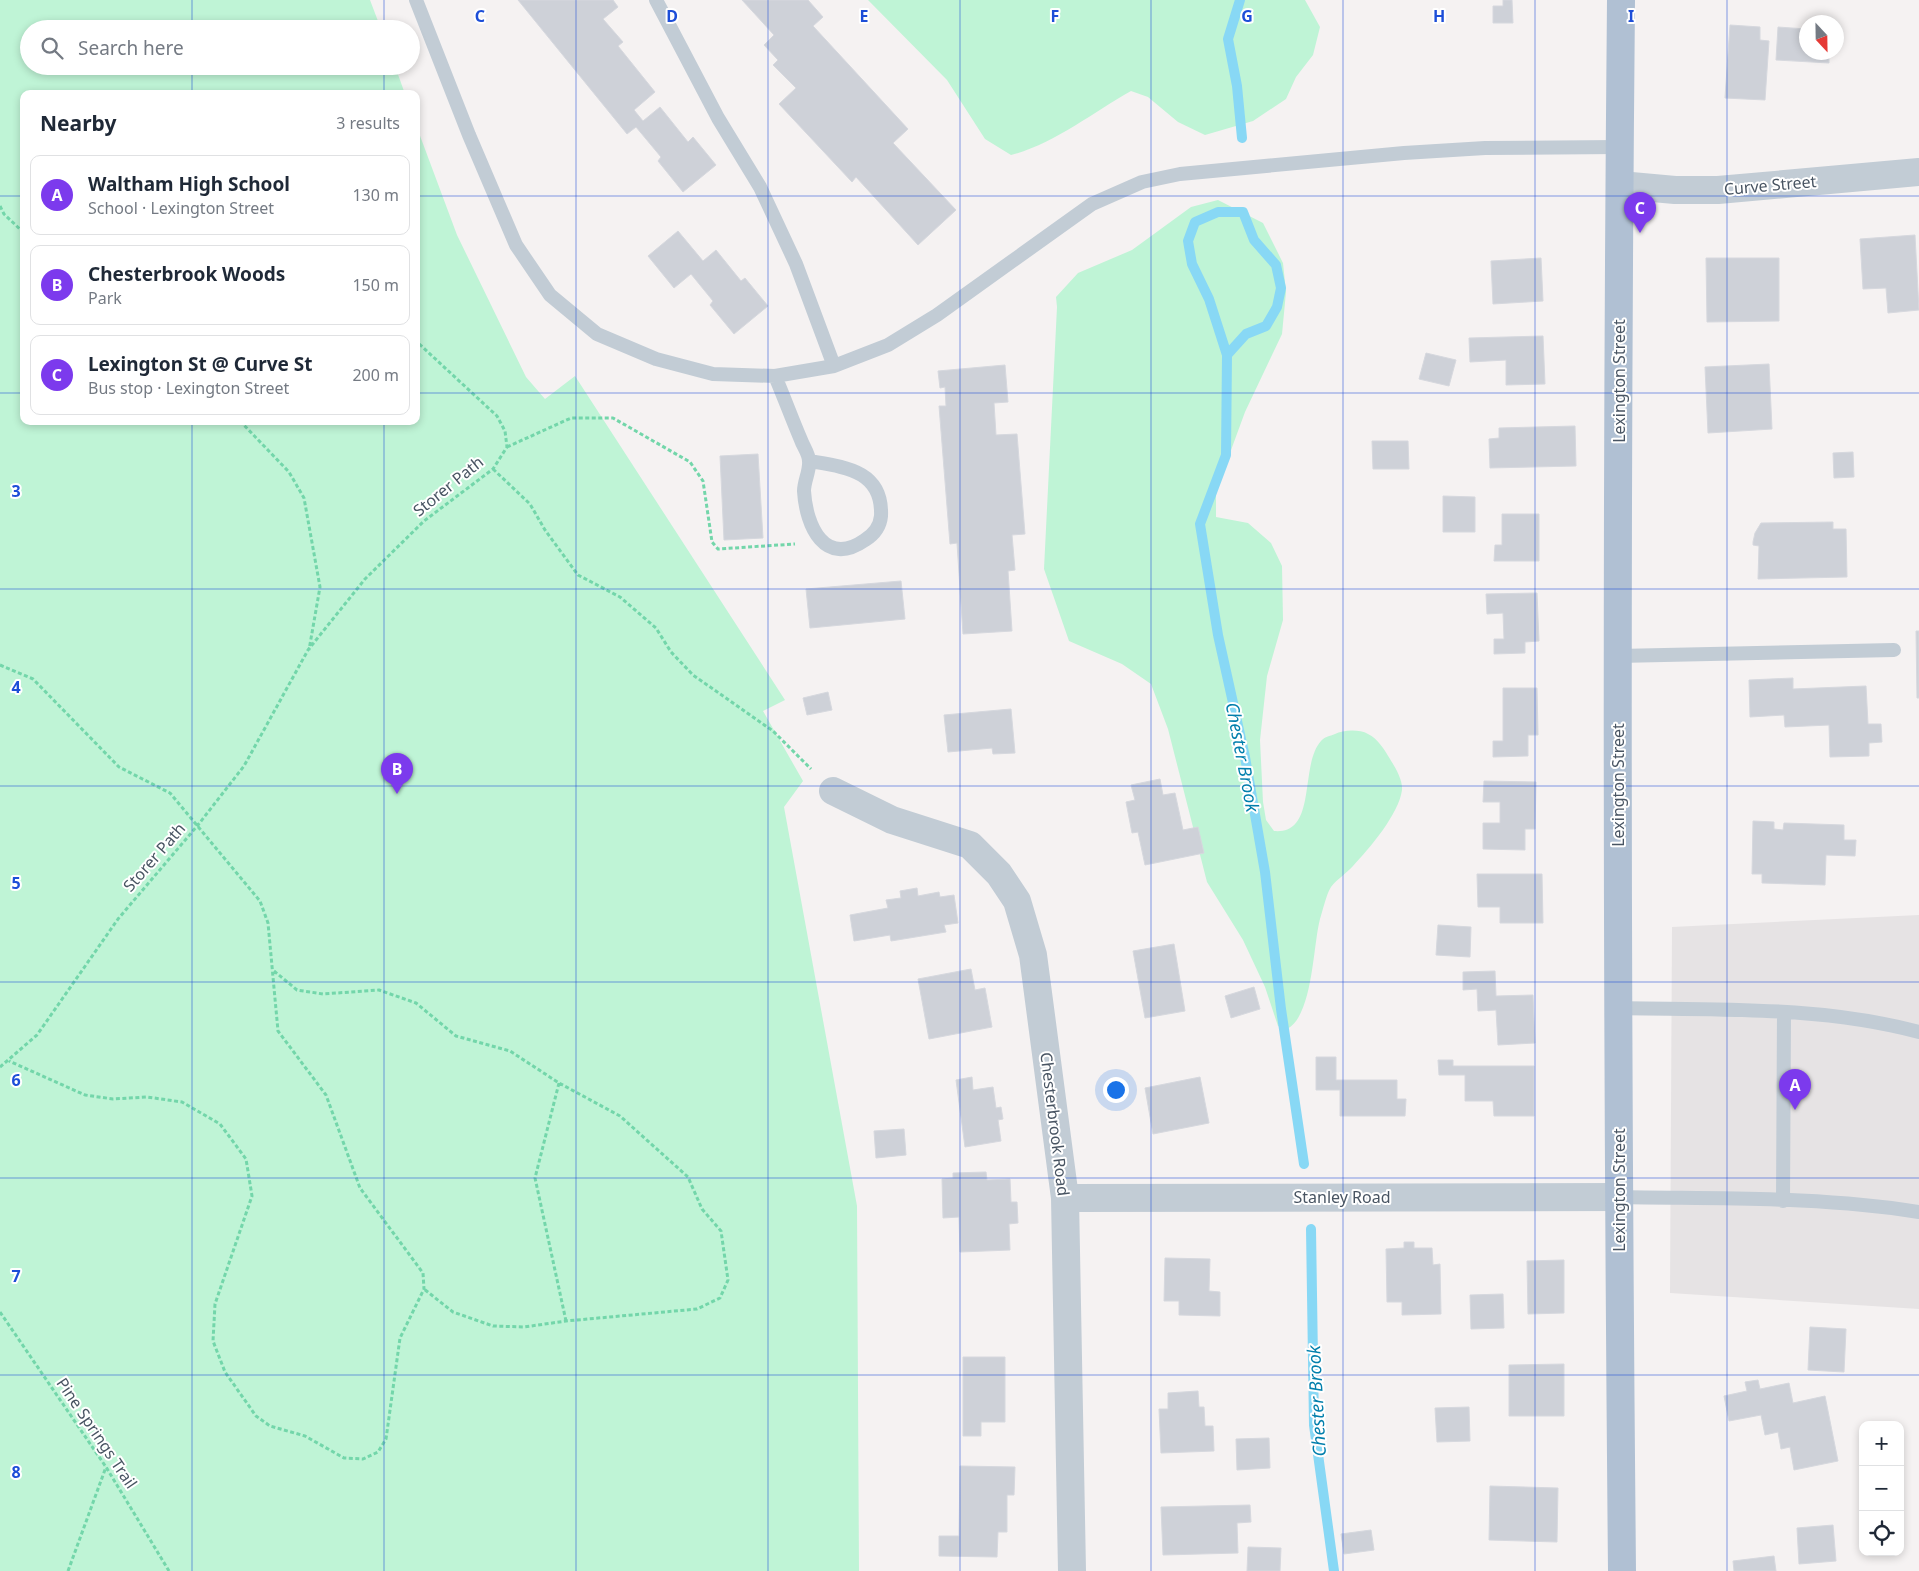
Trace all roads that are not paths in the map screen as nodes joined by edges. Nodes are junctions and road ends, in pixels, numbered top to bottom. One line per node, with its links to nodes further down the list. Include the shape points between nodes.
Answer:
1 (416, 0): 8 (lane, via 516,245 550,294 597,334 656,360 713,374)
2 (656, 0): 7 (lane, via 718,118 760,187 796,264)
3 (1621, 0): 4 (main road, Lexington Street)
4 (1619, 147): 6 (main road, Lexington Street); 7 (lane, via 1485,148 1404,153 1180,174 1142,182 1092,204 937,315 888,345)
5 (1919, 172): 6 (street, Curve Street, via 1718,190)
6 (1620, 185): 11 (main road, Lexington Street)
7 (834, 366): 8 (lane)
8 (775, 376): 9 (lane)
9 (809, 461): 9 (lane, via 804,490 811,527 820,542 838,550 856,547 874,534 881,518 878,494 866,477 849,468)
10 (1894, 650): 11 (lane)
11 (1618, 656): 13 (main road, Lexington Street)
12 (833, 790): 17 (street, Chesterbrook Road, via 892,820 970,845 999,874 1017,901 1033,955)
13 (1618, 1008): 14 (lane); 16 (main road, Lexington Street)
14 (1784, 1012): 15 (lane, via 1881,1022); 18 (lane)
15 (1919, 1032)
16 (1618, 1196): 17 (street, Stanley Road); 18 (lane); 21 (main road, Lexington Street)
17 (1065, 1198): 20 (street, Chesterbrook Road)
18 (1783, 1201): 19 (lane)
19 (1919, 1212)
20 (1072, 1571)
21 (1622, 1571)

